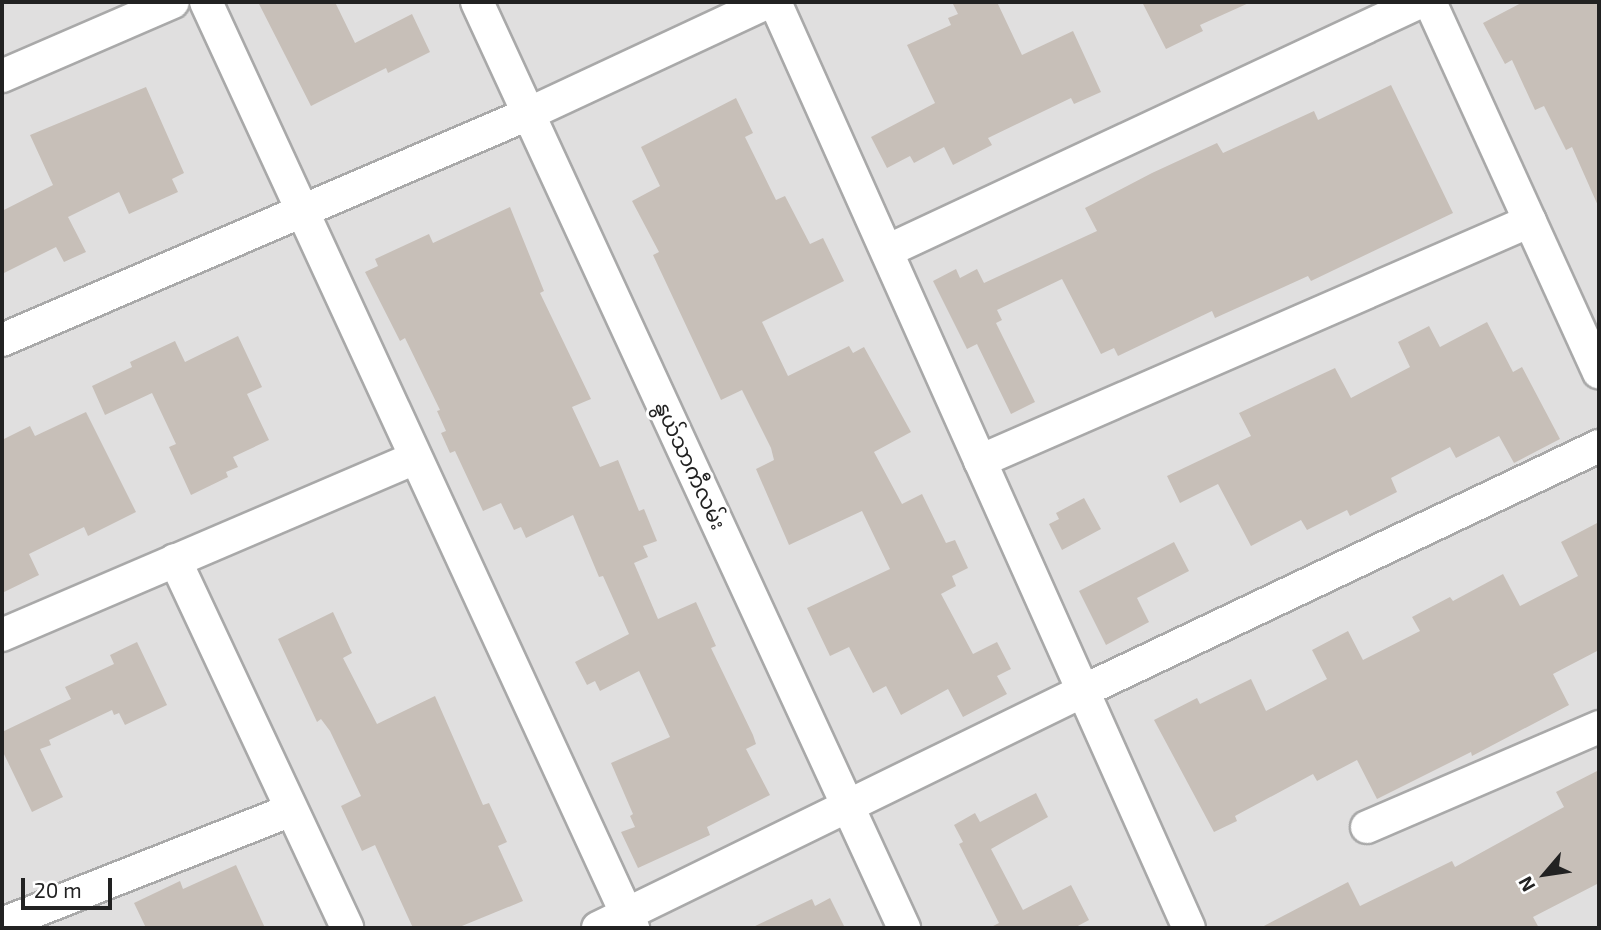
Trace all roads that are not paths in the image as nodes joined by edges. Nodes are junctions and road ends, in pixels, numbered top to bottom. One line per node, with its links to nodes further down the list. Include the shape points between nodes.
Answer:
1 (173, 2): 8 (street)
2 (206, 2): 10 (street)
3 (477, 2): 9 (street, နွယ်သာကီလမ်း)
4 (768, 2): 9 (street)
5 (775, 2): 12 (street)
6 (1420, 2): 12 (street)
7 (1430, 2): 11 (street)
8 (2, 76)
9 (528, 114): 10 (street); 22 (street, နွယ်သာကီလမ်း)
10 (300, 210): 13 (street); 16 (street)
11 (1530, 221): 14 (street); 17 (street)
12 (887, 251): 17 (street)
13 (2, 340)
14 (1599, 372)
15 (1599, 446): 20 (street)
16 (414, 458): 18 (street); 25 (street)
17 (980, 461): 20 (street)
18 (175, 560): 19 (street); 23 (street)
19 (2, 635)
20 (1083, 691): 22 (street); 30 (street)
21 (1599, 727): 24 (street)
22 (849, 805): 25 (street); 29 (street, နွယ်သာကီလမ်း)
23 (291, 810): 26 (street); 27 (street)
24 (1367, 827)
25 (630, 922): 28 (street)
26 (2, 924)
27 (347, 928)
28 (598, 928)
29 (904, 928)
30 (1189, 928)

